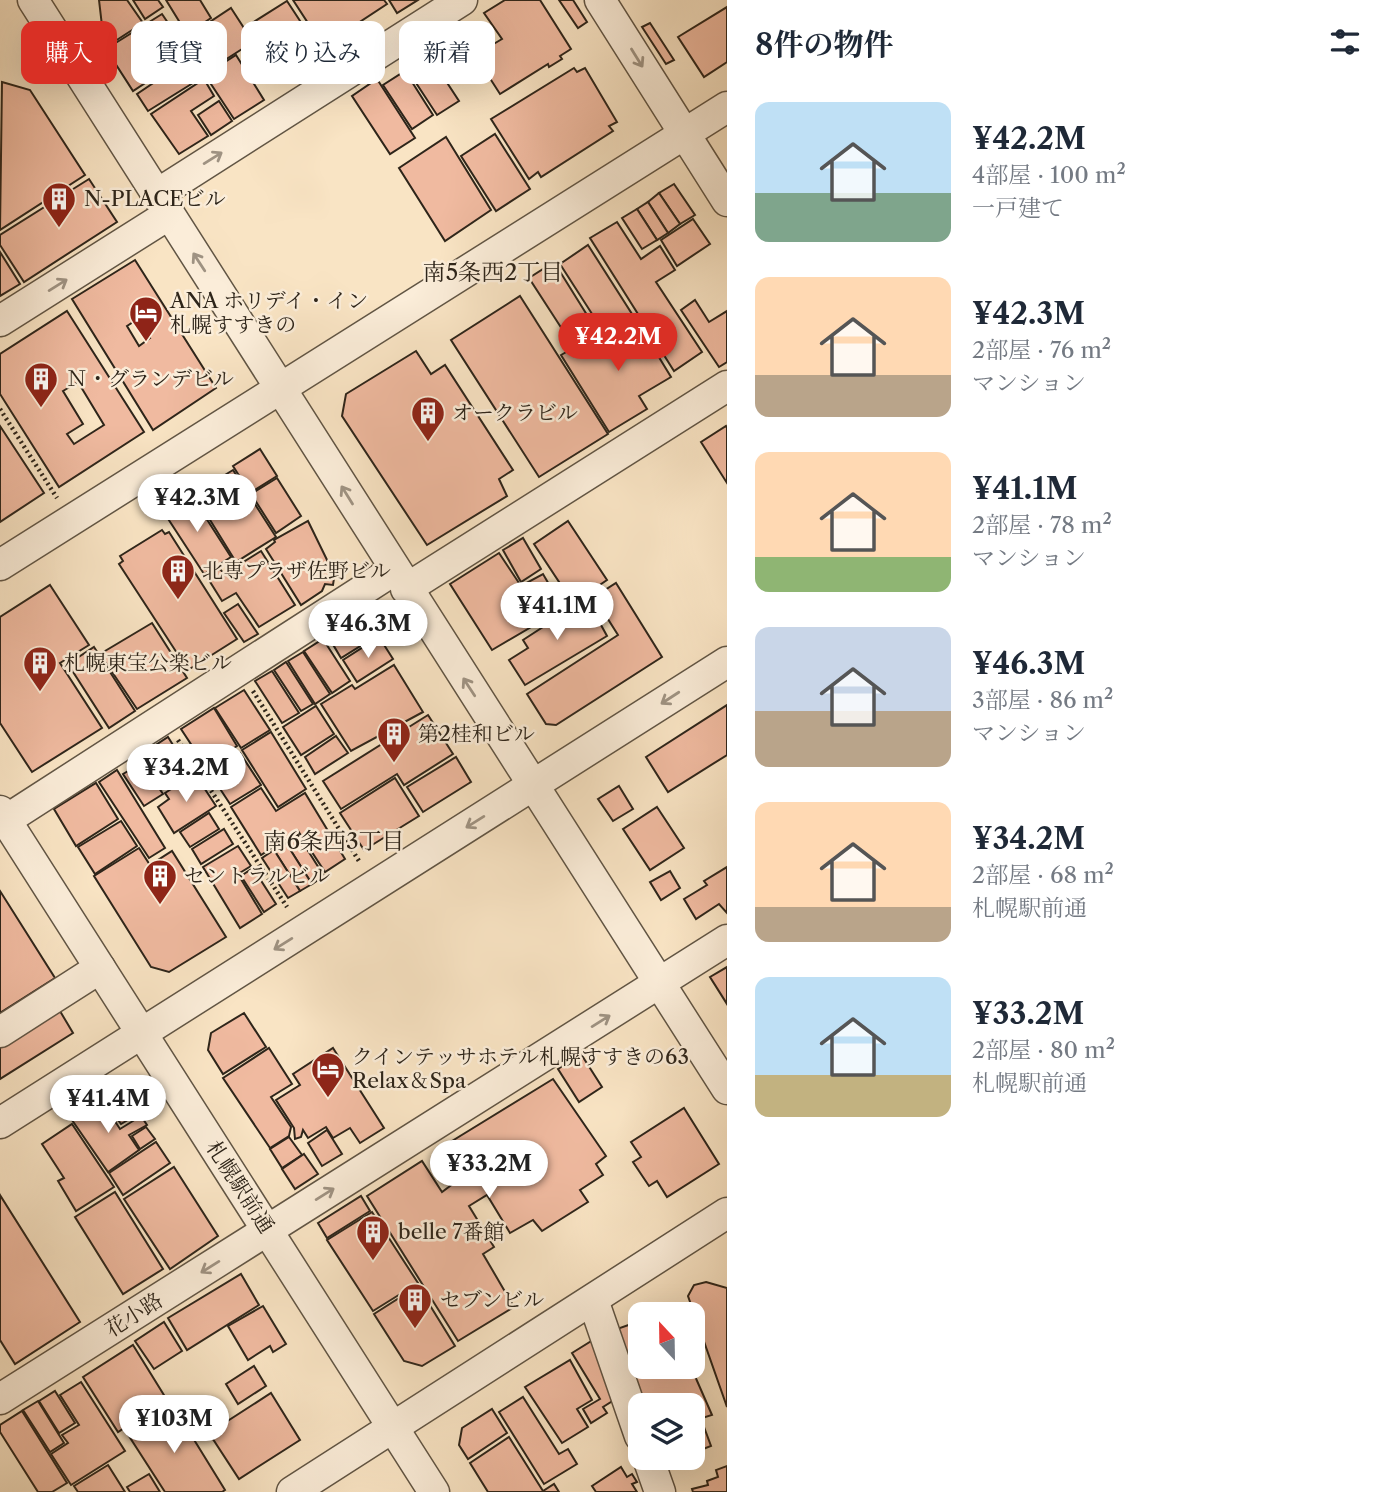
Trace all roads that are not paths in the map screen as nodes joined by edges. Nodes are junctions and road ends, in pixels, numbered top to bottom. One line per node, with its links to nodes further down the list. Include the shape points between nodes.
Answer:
1 (33, 0): 7 (street)
2 (462, 0): 7 (street, one-way to 2)
3 (600, 0): 5 (street, one-way to 5)
4 (727, 107): 5 (street)
5 (684, 134): 6 (street); 10 (street)
6 (727, 201)
7 (162, 205): 8 (street, one-way to 7); 10 (street, one-way to 7)
8 (0, 321)
9 (727, 386): 12 (street)
10 (280, 389): 11 (street); 12 (street, one-way to 10)
11 (0, 565)
12 (400, 579): 14 (street, one-way to 12); 15 (street)
13 (727, 662): 14 (street, one-way to 14)
14 (533, 786): 18 (street); 20 (street, one-way to 20)
15 (2, 818): 17 (street, 札幌駅前通)
16 (727, 940): 18 (street, 花小路)
17 (100, 968): 19 (street); 20 (street, 札幌駅前通)
18 (660, 984): 21 (street); 24 (street, 花小路, one-way to 18)
19 (0, 1032)
20 (142, 1033): 22 (street); 24 (street, 札幌駅前通)
21 (727, 1089)
22 (0, 1124)
23 (727, 1213): 25 (street)
24 (267, 1230): 26 (street, 花小路, one-way to 26); 28 (street, 札幌駅前通)
25 (593, 1300): 27 (street); 28 (street)
26 (0, 1399)
27 (628, 1401)
28 (393, 1428): 30 (street); 31 (street, 札幌駅前通)
29 (652, 1470): 32 (street)
30 (292, 1492)
31 (434, 1492)
32 (660, 1492)

